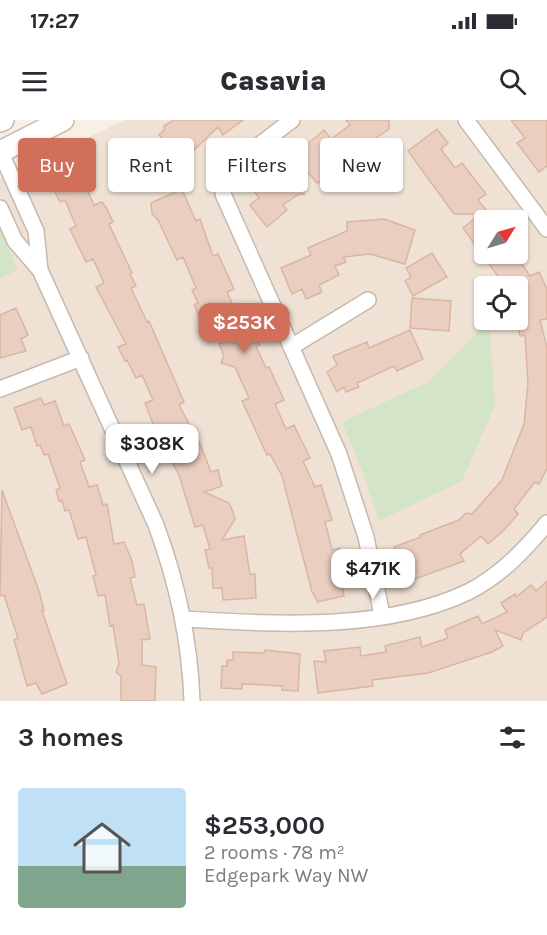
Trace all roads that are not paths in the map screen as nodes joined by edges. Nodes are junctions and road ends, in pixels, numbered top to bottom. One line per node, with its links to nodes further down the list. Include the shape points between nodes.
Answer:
1 (63, 120): 4 (street)
2 (292, 120): 9 (street, via 232,166 223,183 225,202)
3 (466, 120): 6 (street)
4 (0, 152): 7 (street, via 36,231)
5 (0, 208): 7 (street, via 15,241)
6 (547, 229)
7 (40, 270): 10 (street)
8 (368, 300): 9 (street)
9 (291, 347): 13 (street, via 351,486)
10 (81, 358): 11 (street); 14 (street, via 156,525)
11 (0, 389)
12 (547, 523): 13 (street, via 526,548 469,591 421,609)
13 (382, 615): 14 (street, via 294,626)
14 (183, 619): 15 (street, via 189,646)
15 (192, 701)

